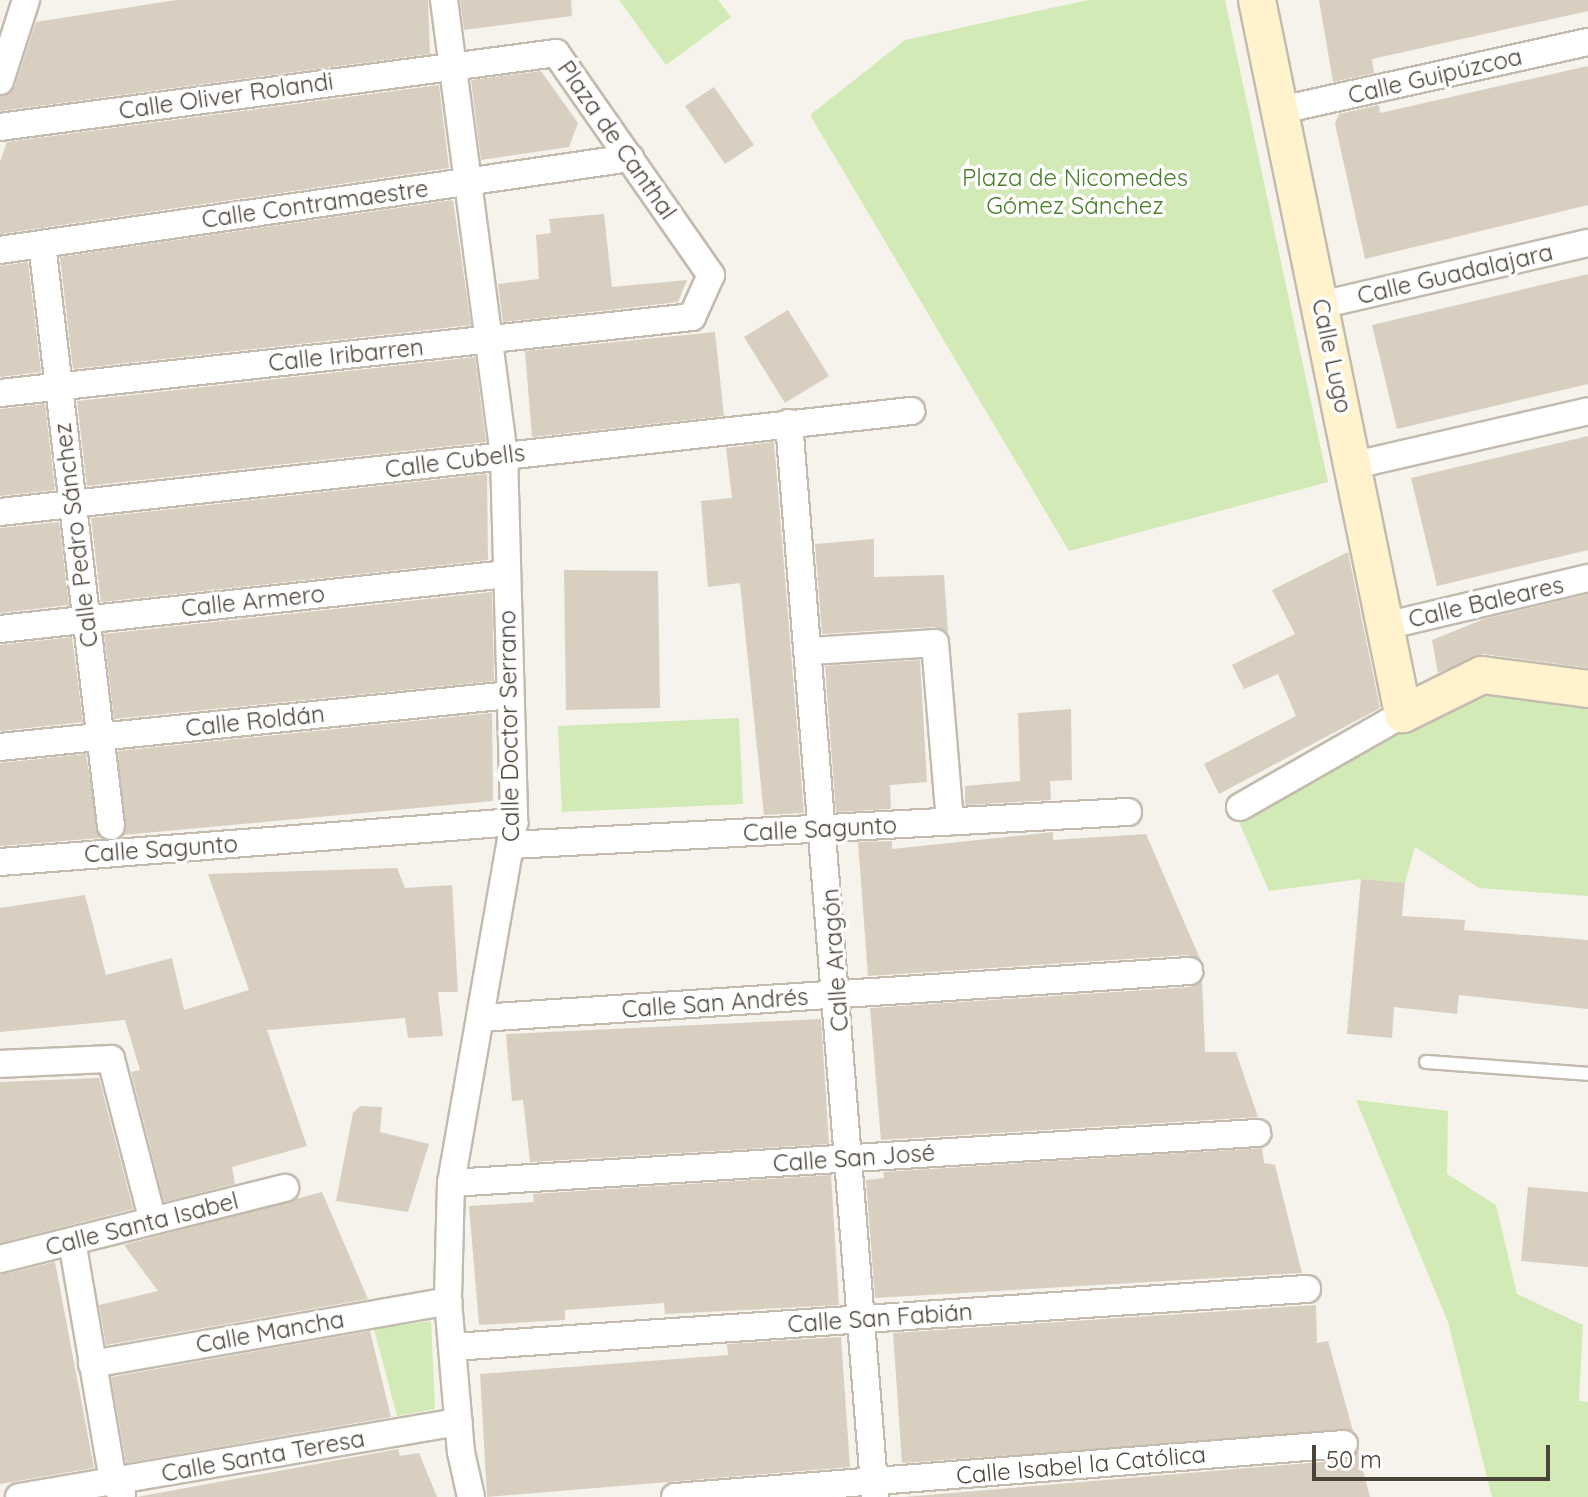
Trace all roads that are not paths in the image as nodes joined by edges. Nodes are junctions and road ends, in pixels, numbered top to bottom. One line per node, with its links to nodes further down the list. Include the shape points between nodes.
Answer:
1 (444, 0): 5 (street, Calle Doctor Serrano)
2 (1257, 0): 7 (street, Calle Lugo)
3 (32, 1): 6 (street)
4 (1588, 42): 7 (street, Calle Guipúzcoa)
5 (453, 65): 8 (street, Calle Oliver Rolandi); 9 (street, Plaza de Canthal, via 556,53); 10 (street, Calle Doctor Serrano)
6 (0, 81)
7 (1281, 110): 14 (street, Calle Lugo)
8 (0, 127)
9 (630, 158): 10 (street, Calle Contramaestre); 15 (street, Plaza de Canthal, via 711,275)
10 (470, 181): 12 (street, Calle Contramaestre); 16 (street, Calle Doctor Serrano)
11 (1588, 243): 14 (street, Calle Guadalajara)
12 (42, 244): 13 (street, Calle Contramaestre); 17 (street, Calle Pedro Sánchez)
13 (0, 250)
14 (1321, 305): 23 (street, Calle Lugo)
15 (692, 317): 16 (street, Calle Iribarren)
16 (488, 339): 17 (street, Calle Iribarren); 22 (street, Calle Doctor Serrano)
17 (59, 387): 18 (street, Calle Iribarren); 24 (street, Calle Pedro Sánchez)
18 (0, 393)
19 (911, 411): 21 (street, Calle Cubells)
20 (1588, 411): 23 (street)
21 (789, 423): 22 (street, Calle Cubells); 31 (street, Calle Aragón)
22 (504, 455): 24 (street, Calle Cubells); 26 (street, Calle Doctor Serrano)
23 (1355, 465): 29 (street, Calle Lugo)
24 (73, 505): 25 (street, Calle Cubells); 28 (street, Calle Pedro Sánchez)
25 (0, 512)
26 (506, 574): 28 (street, Calle Armero); 33 (street, Calle Doctor Serrano)
27 (1588, 578): 29 (street, Calle Baleares)
28 (86, 619): 30 (street, Calle Armero); 35 (street, Calle Pedro Sánchez)
29 (1385, 626): 34 (street, Calle Lugo)
30 (0, 629)
31 (812, 651): 39 (street, via 935,643); 41 (street, Calle Aragón)
32 (1588, 689): 34 (street, via 1482,675)
33 (510, 695): 35 (street, Calle Roldán); 42 (street, Calle Doctor Serrano)
34 (1403, 714): 37 (street)
35 (101, 737): 36 (street, Calle Roldán); 40 (street, Calle Pedro Sánchez)
36 (0, 747)
37 (1240, 807)
38 (1128, 812): 39 (street, Calle Sagunto)
39 (950, 821): 41 (street, Calle Sagunto)
40 (111, 826)
41 (825, 829): 42 (street, Calle Sagunto); 45 (street, Calle Aragón)
42 (513, 833): 43 (street, Calle Sagunto); 46 (street, Calle Doctor Serrano)
43 (0, 862)
44 (1189, 971): 45 (street, Calle San Andrés)
45 (838, 994): 46 (street, Calle San Andrés); 51 (street, Calle Aragón)
46 (480, 1018): 52 (street, Calle Doctor Serrano)
47 (1426, 1062): 49 (lane)
48 (0, 1064): 54 (street, via 111,1059)
49 (1588, 1074)
50 (1257, 1133): 51 (street, Calle San José)
51 (850, 1158): 52 (street, Calle San José); 59 (street, Calle Aragón)
52 (451, 1183): 58 (street, Calle Doctor Serrano)
53 (285, 1188): 54 (street, Calle Santa Isabel)
54 (153, 1221): 55 (street, Calle Santa Isabel)
55 (72, 1241): 56 (street, Calle Santa Isabel); 61 (street)
56 (0, 1259)
57 (1307, 1289): 59 (street, Calle San Fabián)
58 (448, 1301): 60 (street, Calle Doctor Serrano); 61 (street, Calle Mancha)
59 (862, 1319): 60 (street, Calle San Fabián); 65 (street, Calle Aragón)
60 (453, 1347): 62 (street, Calle Doctor Serrano)
61 (92, 1364): 64 (street)
62 (459, 1422): 64 (street, Calle Santa Teresa); 67 (street, Calle Doctor Serrano)
63 (1344, 1444): 65 (street, Calle Isabel la Católica)
64 (119, 1489): 66 (street, Calle Santa Teresa)
65 (874, 1489): 68 (street, Calle Isabel la Católica)
66 (19, 1497)
67 (471, 1497)
68 (675, 1497)

